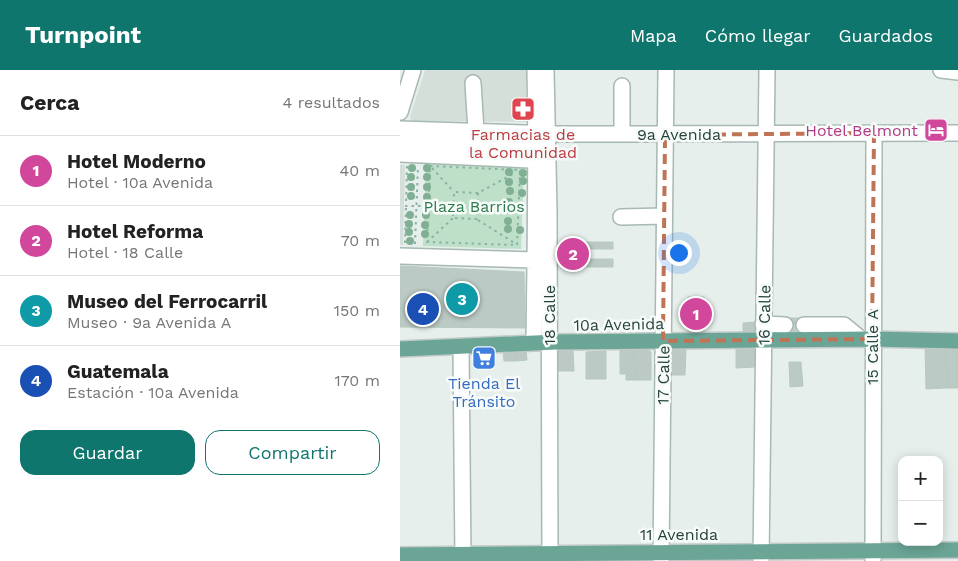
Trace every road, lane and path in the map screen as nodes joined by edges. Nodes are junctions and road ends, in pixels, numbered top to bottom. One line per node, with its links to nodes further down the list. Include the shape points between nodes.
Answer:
1 (413, 70): 10 (street)
2 (535, 70): 18 (street, 18 Calle)
3 (546, 70): 18 (street, 18 Calle)
4 (666, 70): 17 (street, 17 Calle)
5 (767, 70): 13 (street, 16 Calle)
6 (941, 70): 7 (street)
7 (958, 72)
8 (473, 83): 12 (street)
9 (622, 86): 16 (street)
10 (400, 112)
11 (400, 129): 12 (street, 9a Avenida)
12 (476, 131): 18 (street, 9a Avenida)
13 (766, 133): 14 (street, 9a Avenida); 17 (street, 9a Avenida); 38 (street, 16 Calle)
14 (874, 133): 15 (street, 9a Avenida); 41 (street, 15 Calle A)
15 (958, 133)
16 (622, 134): 17 (street, 9a Avenida); 18 (street, 9a Avenida)
17 (665, 135): 29 (street, 17 Calle)
18 (538, 138): 19 (street); 20 (street, via 530,160); 37 (street, 18 Calle); 45 (street, 18 Calle, via 549,211)
19 (400, 142)
20 (404, 158): 26 (path)
21 (418, 161): 27 (path)
22 (430, 166): 23 (path); 24 (path); 28 (path)
23 (520, 170): 25 (path); 34 (path)
24 (454, 192): 25 (path); 31 (path)
25 (478, 194): 32 (path)
26 (406, 206): 27 (path); 36 (path)
27 (417, 206): 28 (path); 35 (path)
28 (428, 206): 33 (path)
29 (664, 216): 30 (street); 43 (street, 17 Calle)
30 (621, 217)
31 (453, 218): 32 (path); 33 (path)
32 (477, 219): 34 (path)
33 (427, 242): 34 (path)
34 (517, 246)
35 (415, 249)
36 (403, 251): 37 (street)
37 (534, 260): 45 (street, 18 Calle)
38 (763, 324): 40 (street); 42 (street, 16 Calle)
39 (804, 325): 41 (street, via 844,324)
40 (787, 332): 41 (main road, 10a Avenida); 42 (main road, 10a Avenida)
41 (867, 339): 44 (main road, 10a Avenida); 52 (street, 15 Calle A)
42 (763, 340): 43 (main road, 10a Avenida); 51 (street, 16 Calle)
43 (663, 341): 45 (main road, 10a Avenida, via 579,347); 50 (street, 17 Calle)
44 (958, 341)
45 (541, 343): 46 (main road, 10a Avenida); 54 (street, 18 Calle)
46 (461, 346): 47 (main road, 10a Avenida); 53 (street)
47 (400, 349)
48 (958, 550): 52 (main road, 11 Avenida)
49 (400, 555): 53 (main road, 11 Avenida)
50 (661, 556): 51 (main road, 11 Avenida); 55 (main road, 11 Avenida)
51 (761, 556): 52 (main road, 11 Avenida)
52 (873, 556)
53 (463, 557): 54 (main road, 11 Avenida)
54 (550, 557): 55 (main road, 11 Avenida)
55 (576, 557)

